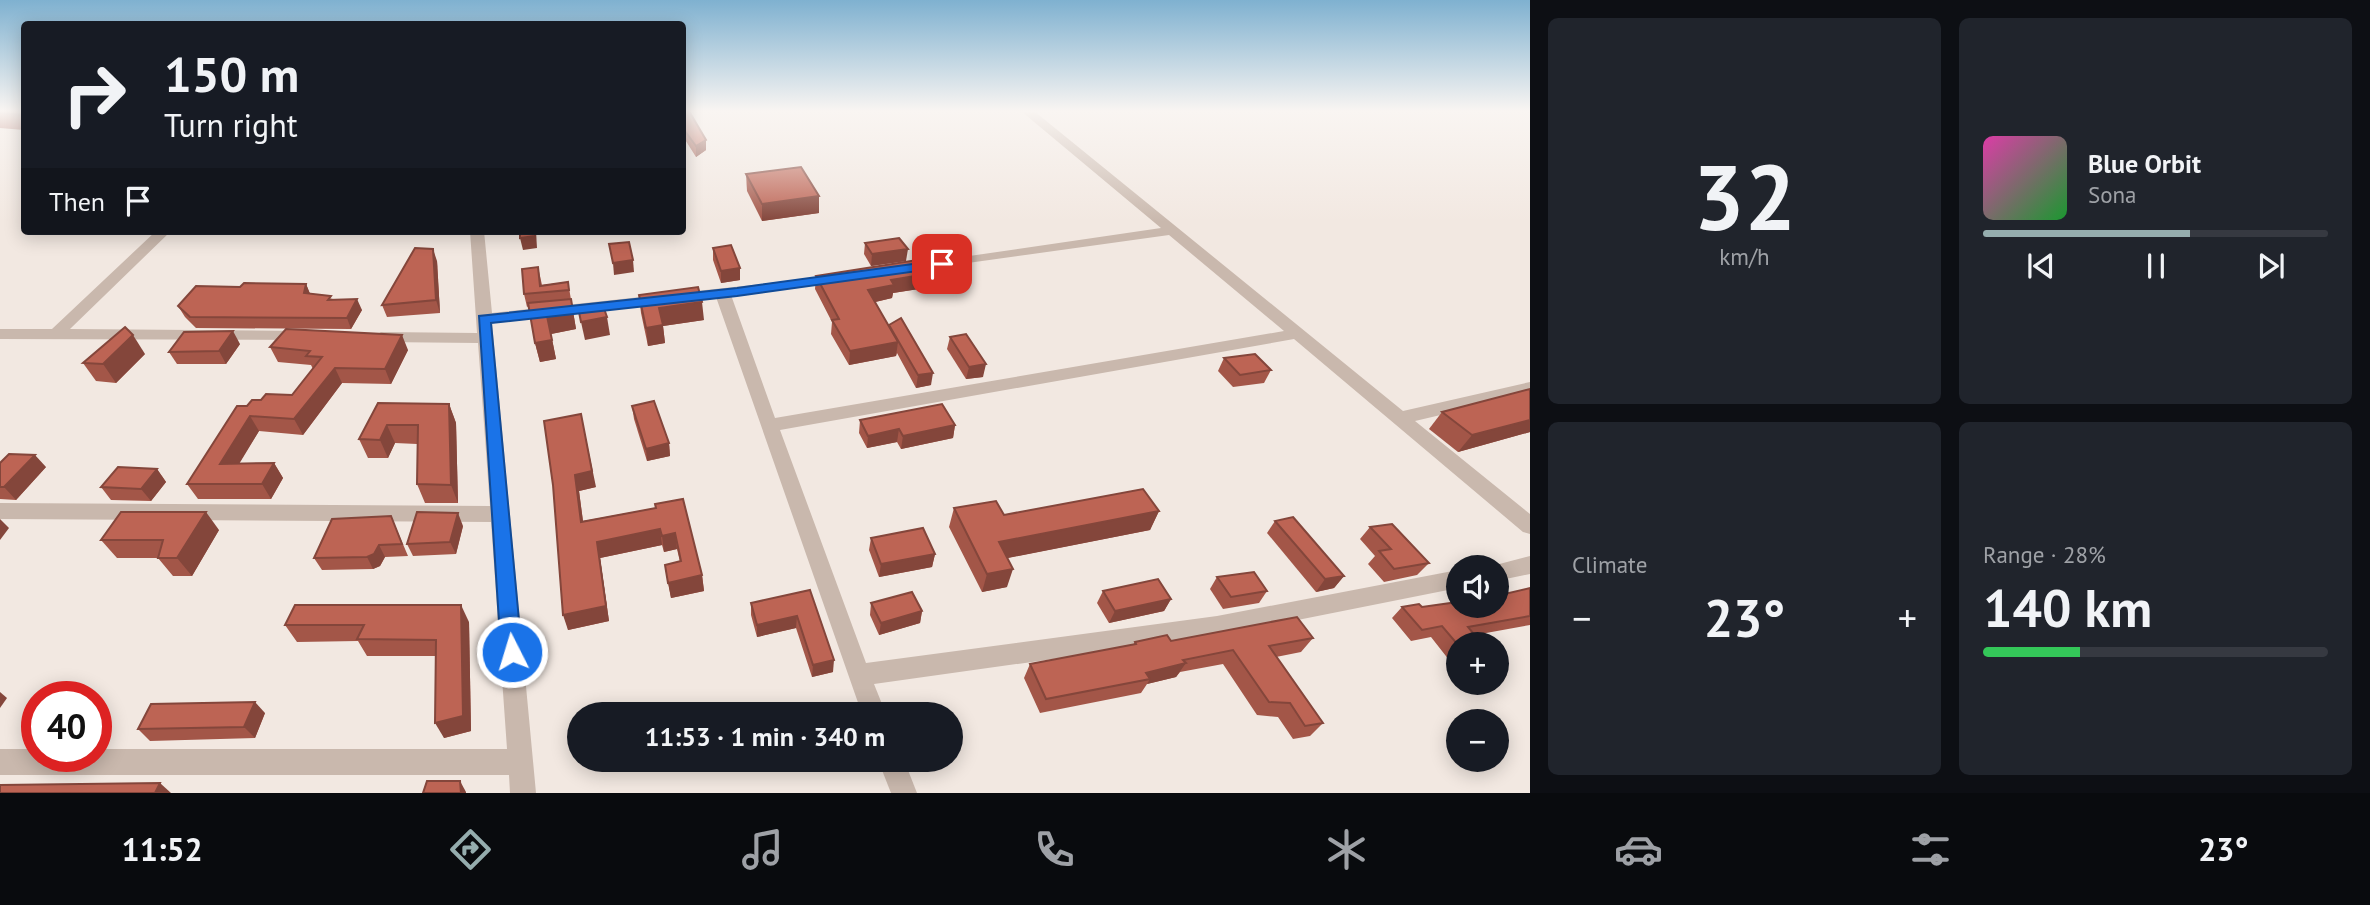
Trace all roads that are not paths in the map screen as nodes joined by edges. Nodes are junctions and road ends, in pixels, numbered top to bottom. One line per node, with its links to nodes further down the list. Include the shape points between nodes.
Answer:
1 (1071, 148): 2 (street)
2 (1171, 231): 5 (street); 11 (street)
3 (160, 235): 10 (street)
4 (477, 235): 8 (street)
5 (886, 272)
6 (859, 276): 7 (street)
7 (723, 294): 8 (street); 16 (street)
8 (485, 329): 13 (street); 18 (street)
9 (0, 334): 10 (street)
10 (56, 334): 12 (street)
11 (1296, 334): 15 (street); 16 (street)
12 (319, 336)
13 (361, 337)
14 (1530, 388): 15 (street)
15 (1400, 418): 19 (street)
16 (769, 425): 23 (street)
17 (0, 511): 18 (street)
18 (500, 514): 26 (street)
19 (1530, 526)
20 (1530, 565): 21 (street)
21 (1509, 569)
22 (1446, 581): 23 (street, via 1217,626)
23 (859, 675): 24 (street)
24 (869, 702)
25 (0, 762): 26 (street)
26 (521, 762): 28 (street)
27 (896, 772): 29 (street)
28 (523, 793)
29 (904, 793)

